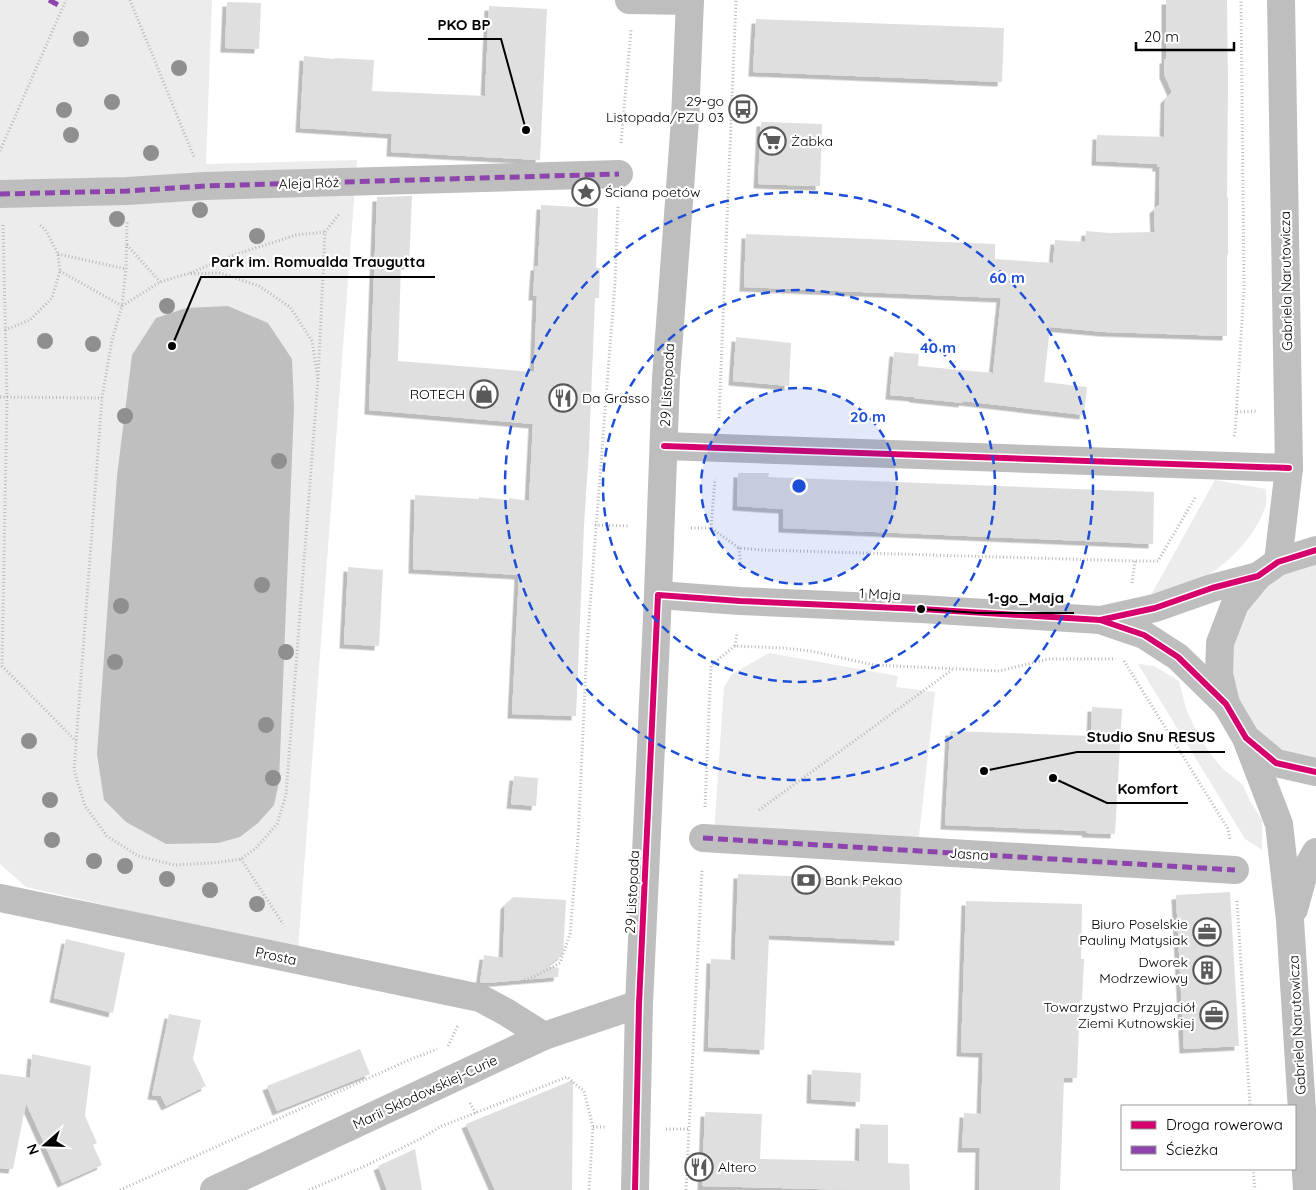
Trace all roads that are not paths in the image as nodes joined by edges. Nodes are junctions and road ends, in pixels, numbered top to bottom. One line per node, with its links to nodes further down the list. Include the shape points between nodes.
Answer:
1 (629, 0): 3 (street)
2 (1281, 0): 7 (street, Gabriela Narutowicza)
3 (690, 1): 6 (street, 29 Listopada)
4 (619, 174): 5 (street, Aleja Róż)
5 (10, 194)
6 (664, 446): 7 (street); 10 (street, 29 Listopada)
7 (1289, 468): 9 (street, Gabriela Narutowicza)
8 (1316, 550): 9 (street, 1 Maja)
9 (1268, 569): 11 (street, 1 Maja, via 1155,608); 12 (street, via 1235,604 1220,643 1219,674)
10 (658, 595): 11 (street, 1 Maja); 20 (street, 29 Listopada)
11 (1100, 620): 12 (street, 1 Maja, via 1144,635 1178,657)
12 (1226, 704): 13 (street)
13 (1246, 738): 14 (street, via 1276,763); 19 (street, Gabriela Narutowicza, via 1279,824)
14 (1316, 772)
15 (712, 838): 17 (street, Jasna)
16 (1316, 852): 19 (street, Gabriela Narutowicza, via 1304,873)
17 (1235, 870)
18 (0, 898): 21 (street, Prosta, via 480,998)
19 (1290, 920): 25 (street, Gabriela Narutowicza)
20 (639, 1004): 21 (street, Marii Skłodowskiej-Curie); 24 (street, 29 Listopada)
21 (544, 1036): 22 (street, Marii Skłodowskiej-Curie)
22 (245, 1183): 23 (street, Marii Skłodowskiej-Curie)
23 (214, 1190)
24 (635, 1190)
25 (1307, 1190)

